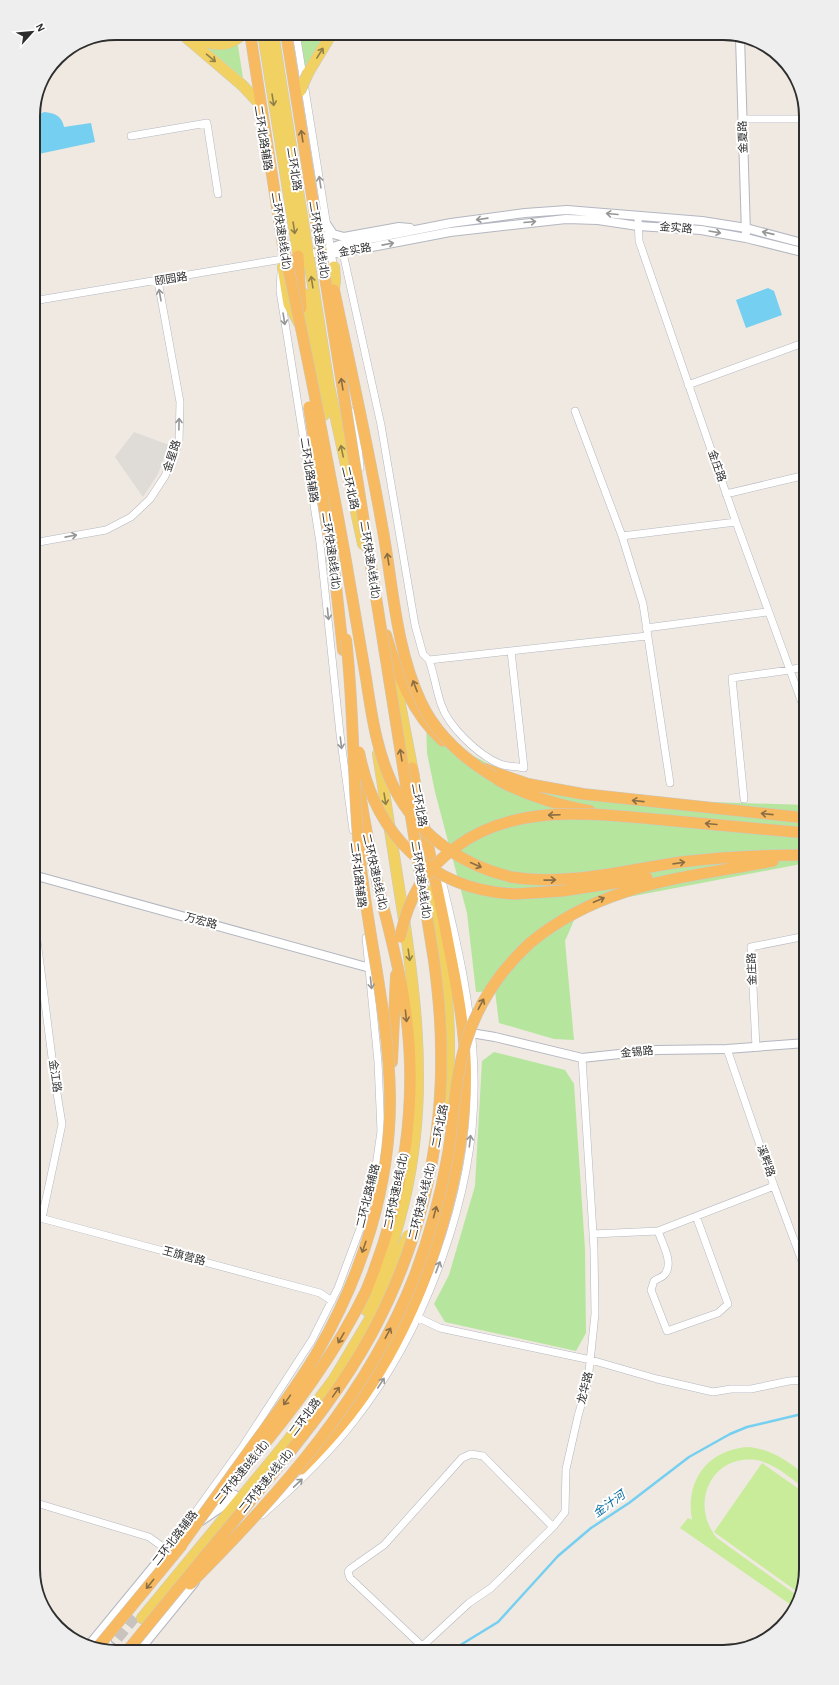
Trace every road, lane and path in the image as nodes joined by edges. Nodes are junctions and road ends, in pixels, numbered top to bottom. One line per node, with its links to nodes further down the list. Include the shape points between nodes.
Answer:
1 (189, 40): 16 (main road, one-way to 16, bridge, via 257,101)
2 (204, 40): 3 (main road, via 210,44 221,45)
3 (234, 40)
4 (246, 40): 31 (street, 二环北路辅路)
5 (251, 40): 26 (highway, 二环快速B线(北), bridge)
6 (265, 40): 12 (main road, 二环北路)
7 (273, 40): 12 (main road, 二环北路)
8 (287, 40): 17 (highway, 二环快速A线(北), one-way to 8, bridge)
9 (297, 40): 20 (street, one-way to 9)
10 (328, 40): 16 (main road, one-way to 10, bridge, via 300,91)
11 (740, 42): 14 (street, 金夏路)
12 (272, 60): 16 (main road, 二环北路)
13 (799, 119): 14 (street)
14 (742, 120): 22 (street, 金夏路)
15 (131, 136): 18 (street, via 207,123)
16 (286, 149): 30 (main road, 二环北路)
17 (310, 188): 58 (highway, one-way to 17, bridge, via 566,806 503,783 452,745 422,703 404,651 370,463); 95 (highway, 二环快速A线(北), one-way to 17, bridge, via 306,1432 361,1352 387,1304 410,1245 430,1175 438,1120 442,1050 434,961)
18 (218, 194)
19 (638, 216): 21 (street, 金庄路); 22 (street, 金实路, via 702,221); 23 (street, 金实路, one-way to 23, via 561,211 526,213)
20 (327, 225): 23 (street, via 333,234 344,237 399,227); 27 (street)
21 (638, 226): 24 (street, 金实路, one-way to 24, via 701,230); 29 (street, 金实路, one-way to 21, via 450,232 566,219 598,220); 38 (street, 金庄路, via 639,241)
22 (746, 228): 24 (street, 金夏路); 25 (street, 金实路, one-way to 22)
23 (421, 229): 27 (street, 金实路)
24 (746, 238): 28 (street, 金实路)
25 (799, 242)
26 (283, 246): 61 (highway, one-way to 61, bridge, via 342,535 375,734 390,779 417,822 442,845 470,863 503,875 528,879 572,878 716,858); 88 (highway, 二环快速B线(北), one-way to 88, bridge, via 328,530 362,806 404,1001 410,1068 408,1132 399,1188 386,1235 366,1291 349,1324 299,1401)
27 (331, 251): 29 (street, 金实路); 30 (street, 金实路); 32 (street)
28 (799, 251)
29 (343, 253): 50 (street, via 381,425 415,625 423,654)
30 (303, 256): 31 (street, 颐园路); 35 (highway, via 298,280); 37 (main road, 二环北路)
31 (282, 263): 33 (street, 颐园路); 35 (main road, via 289,304); 67 (street, 二环北路辅路, one-way to 67, via 280,291 322,556 340,734)
32 (334, 267): 37 (main road, via 335,287 325,345); 45 (street, via 352,382 366,534)
33 (158, 281): 34 (street, 颐园路); 44 (street, 金星路, one-way to 33, via 106,530 128,519 150,499 165,476 179,442 180,402)
34 (40, 300)
35 (303, 332): 37 (highway)
36 (799, 346): 38 (street)
37 (316, 366): 45 (main road, 二环北路, one-way to 37, via 343,457); 54 (highway, bridge); 84 (main road, 二环北路, one-way to 84, via 410,961 418,1051 418,1108 412,1162 401,1217 371,1300 348,1344 318,1391)
38 (688, 384): 41 (street, 金庄路)
39 (575, 411): 43 (street)
40 (799, 477): 41 (street)
41 (726, 494): 42 (street, 金庄路)
42 (736, 522): 43 (street); 46 (street, 金庄路)
43 (622, 536): 47 (street, via 642,604)
44 (40, 543)
45 (375, 596): 55 (main road, 二环北路, via 397,686); 59 (highway, one-way to 45, via 554,790 505,777 467,760 438,737 415,707 397,669)
46 (767, 612): 47 (street); 52 (street, 金庄路)
47 (646, 628): 48 (street)
48 (647, 636): 49 (street); 56 (street)
49 (511, 651): 50 (street); 50 (street, via 524,768 500,764 460,734 441,704)
50 (429, 660)
51 (799, 668): 52 (street)
52 (790, 670): 53 (street, 金庄路); 57 (street, via 732,678)
53 (799, 695)
54 (351, 696): 63 (highway, bridge, via 360,755 380,814 395,837 412,855 432,870 463,885 497,893 543,893); 73 (highway, bridge, via 360,855 384,1020)
55 (412, 768): 68 (street, via 451,921); 84 (main road, 二环北路, via 435,908 447,1008 448,1077 438,1144 426,1187 404,1247 362,1332 334,1379 311,1410); 86 (highway, bridge, via 459,1001 465,1057 464,1105 457,1161 443,1220 424,1278 398,1338 372,1384 344,1422)
56 (670, 783)
57 (744, 799)
58 (634, 817): 60 (highway, one-way to 58, bridge); 73 (highway, one-way to 73, bridge, via 555,814 511,820 473,836 451,850 430,870 408,907 400,937 395,988)
59 (799, 817)
60 (799, 832)
61 (799, 856)
62 (799, 857): 63 (highway)
63 (773, 861): 86 (highway, one-way to 63, bridge, via 318,1441 353,1392 383,1343 405,1298 422,1256 439,1198 466,1041 482,1003 499,976 522,950 544,932 596,901 638,887)
64 (40, 877): 67 (street, 万宏路)
65 (799, 937): 70 (street, 金庄路, via 751,947)
66 (40, 964): 76 (street, 金江路, via 62,1124)
67 (370, 968): 80 (street, 二环北路辅路, one-way to 80, via 380,1081 380,1147 364,1218 350,1260)
68 (471, 1033): 72 (street, 金锡路); 81 (street, one-way to 68, via 447,1242 465,1172 474,1101)
69 (799, 1044): 70 (street, 金锡路)
70 (756, 1047): 71 (street, 金锡路)
71 (727, 1049): 72 (street, 金锡路, via 657,1050); 74 (street, 溪畔路)
72 (582, 1058): 78 (street, 龙华路)
73 (390, 1112): 88 (highway, one-way to 88, bridge, via 375,1212 356,1270 333,1323 293,1390)
74 (774, 1186): 75 (street); 79 (street, 溪畔路)
75 (696, 1216): 77 (street); 77 (street, via 728,1304 718,1313 666,1331 651,1290 652,1284 664,1276 668,1268 668,1260)
76 (42, 1218): 80 (street, 王旗营路, via 320,1293)
77 (658, 1231): 78 (street)
78 (593, 1234): 82 (street, 龙华路, via 595,1314)
79 (799, 1253)
80 (332, 1301): 88 (street, 二环北路辅路, via 312,1340 278,1395)
81 (417, 1317): 82 (street, via 440,1328); 89 (street, one-way to 81, via 232,1542 310,1472 344,1434 385,1377)
82 (591, 1360): 83 (street, via 713,1392 751,1389); 87 (street, 龙华路, via 566,1469 564,1512)
83 (799, 1380)
84 (237, 1497): 88 (street, via 187,1530); 89 (street, via 215,1552); 90 (main road, 二环北路)
85 (40, 1504): 88 (street, via 149,1537)
86 (262, 1509): 97 (highway, bridge)
87 (553, 1527): 98 (street, via 483,1456 470,1454 462,1458 384,1545 348,1572 350,1578); 99 (street, 龙华路, via 491,1588 469,1603)
88 (172, 1550): 91 (highway, 二环快速B线(北), one-way to 91, bridge)
89 (199, 1577): 96 (street)
90 (140, 1616)
91 (112, 1624): 92 (street); 93 (highway, 二环快速B线(北), bridge); 94 (street, via 104,1630 104,1638)
92 (92, 1641)
93 (100, 1644)
94 (109, 1645)
95 (139, 1645)
96 (139, 1645)
97 (140, 1645)
98 (421, 1645)
99 (423, 1645)

